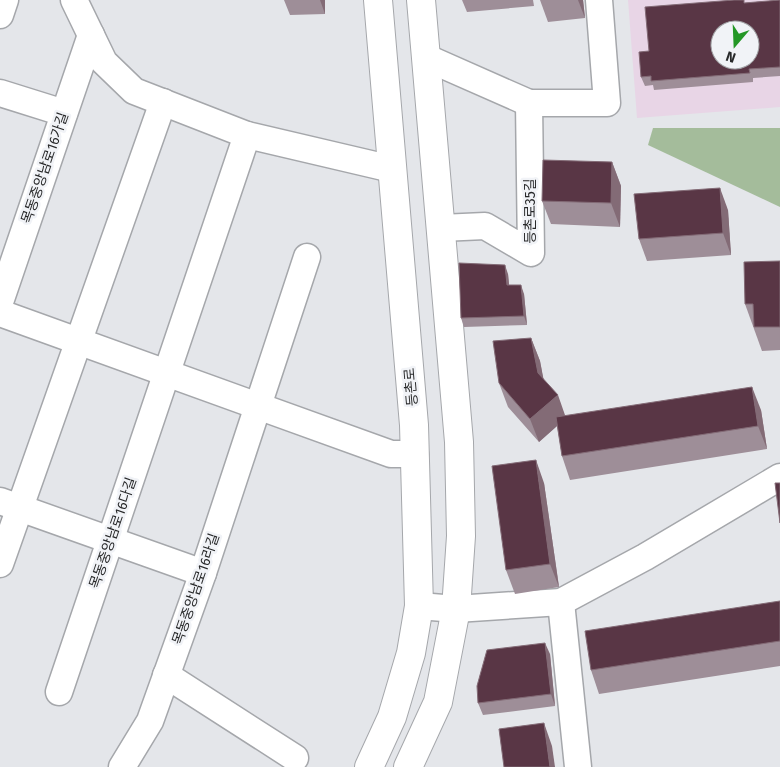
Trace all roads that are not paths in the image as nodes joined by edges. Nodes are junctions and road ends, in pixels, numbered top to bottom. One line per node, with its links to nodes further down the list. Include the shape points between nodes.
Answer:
1 (5, 0): 6 (street)
2 (74, 0): 7 (street)
3 (378, 0): 14 (main road, 등촌로)
4 (421, 0): 8 (main road)
5 (599, 0): 11 (street, via 607,103)
6 (0, 15)
7 (91, 35): 10 (street, via 104,62 134,91); 12 (street, 목동중앙남로16가길)
8 (427, 58): 11 (street); 15 (main road)
9 (0, 93): 12 (street)
10 (163, 102): 13 (street); 19 (street)
11 (529, 102): 15 (street, 등촌로35길, via 531,253 485,226)
12 (64, 113): 17 (street, 목동중앙남로16가길)
13 (247, 135): 14 (street); 20 (street)
14 (392, 169): 22 (main road, 등촌로)
15 (441, 228): 30 (main road, via 459,442 461,536)
16 (307, 257): 21 (street)
17 (0, 302)
18 (0, 313): 19 (street)
19 (79, 342): 20 (street); 24 (street)
20 (166, 373): 21 (street); 25 (street, 목동중앙남로16다길)
21 (258, 406): 22 (street, via 391,454); 27 (street, 목동중앙남로16라길)
22 (415, 454): 29 (main road, 등촌로)
23 (780, 477): 28 (street, via 645,557)
24 (10, 504): 25 (street); 26 (street)
25 (110, 540): 27 (street); 32 (street, 목동중앙남로16다길)
26 (0, 564)
27 (203, 573): 31 (street, 목동중앙남로16라길)
28 (561, 602): 30 (street); 37 (street)
29 (419, 606): 30 (street); 35 (main road, 등촌로, via 411,653 392,717)
30 (456, 609): 36 (main road, via 438,702)
31 (166, 675): 33 (street); 34 (street, 목동중앙남로16라길, via 150,721)
32 (59, 692)
33 (295, 758)
34 (122, 767)
35 (369, 767)
36 (408, 767)
37 (578, 767)

